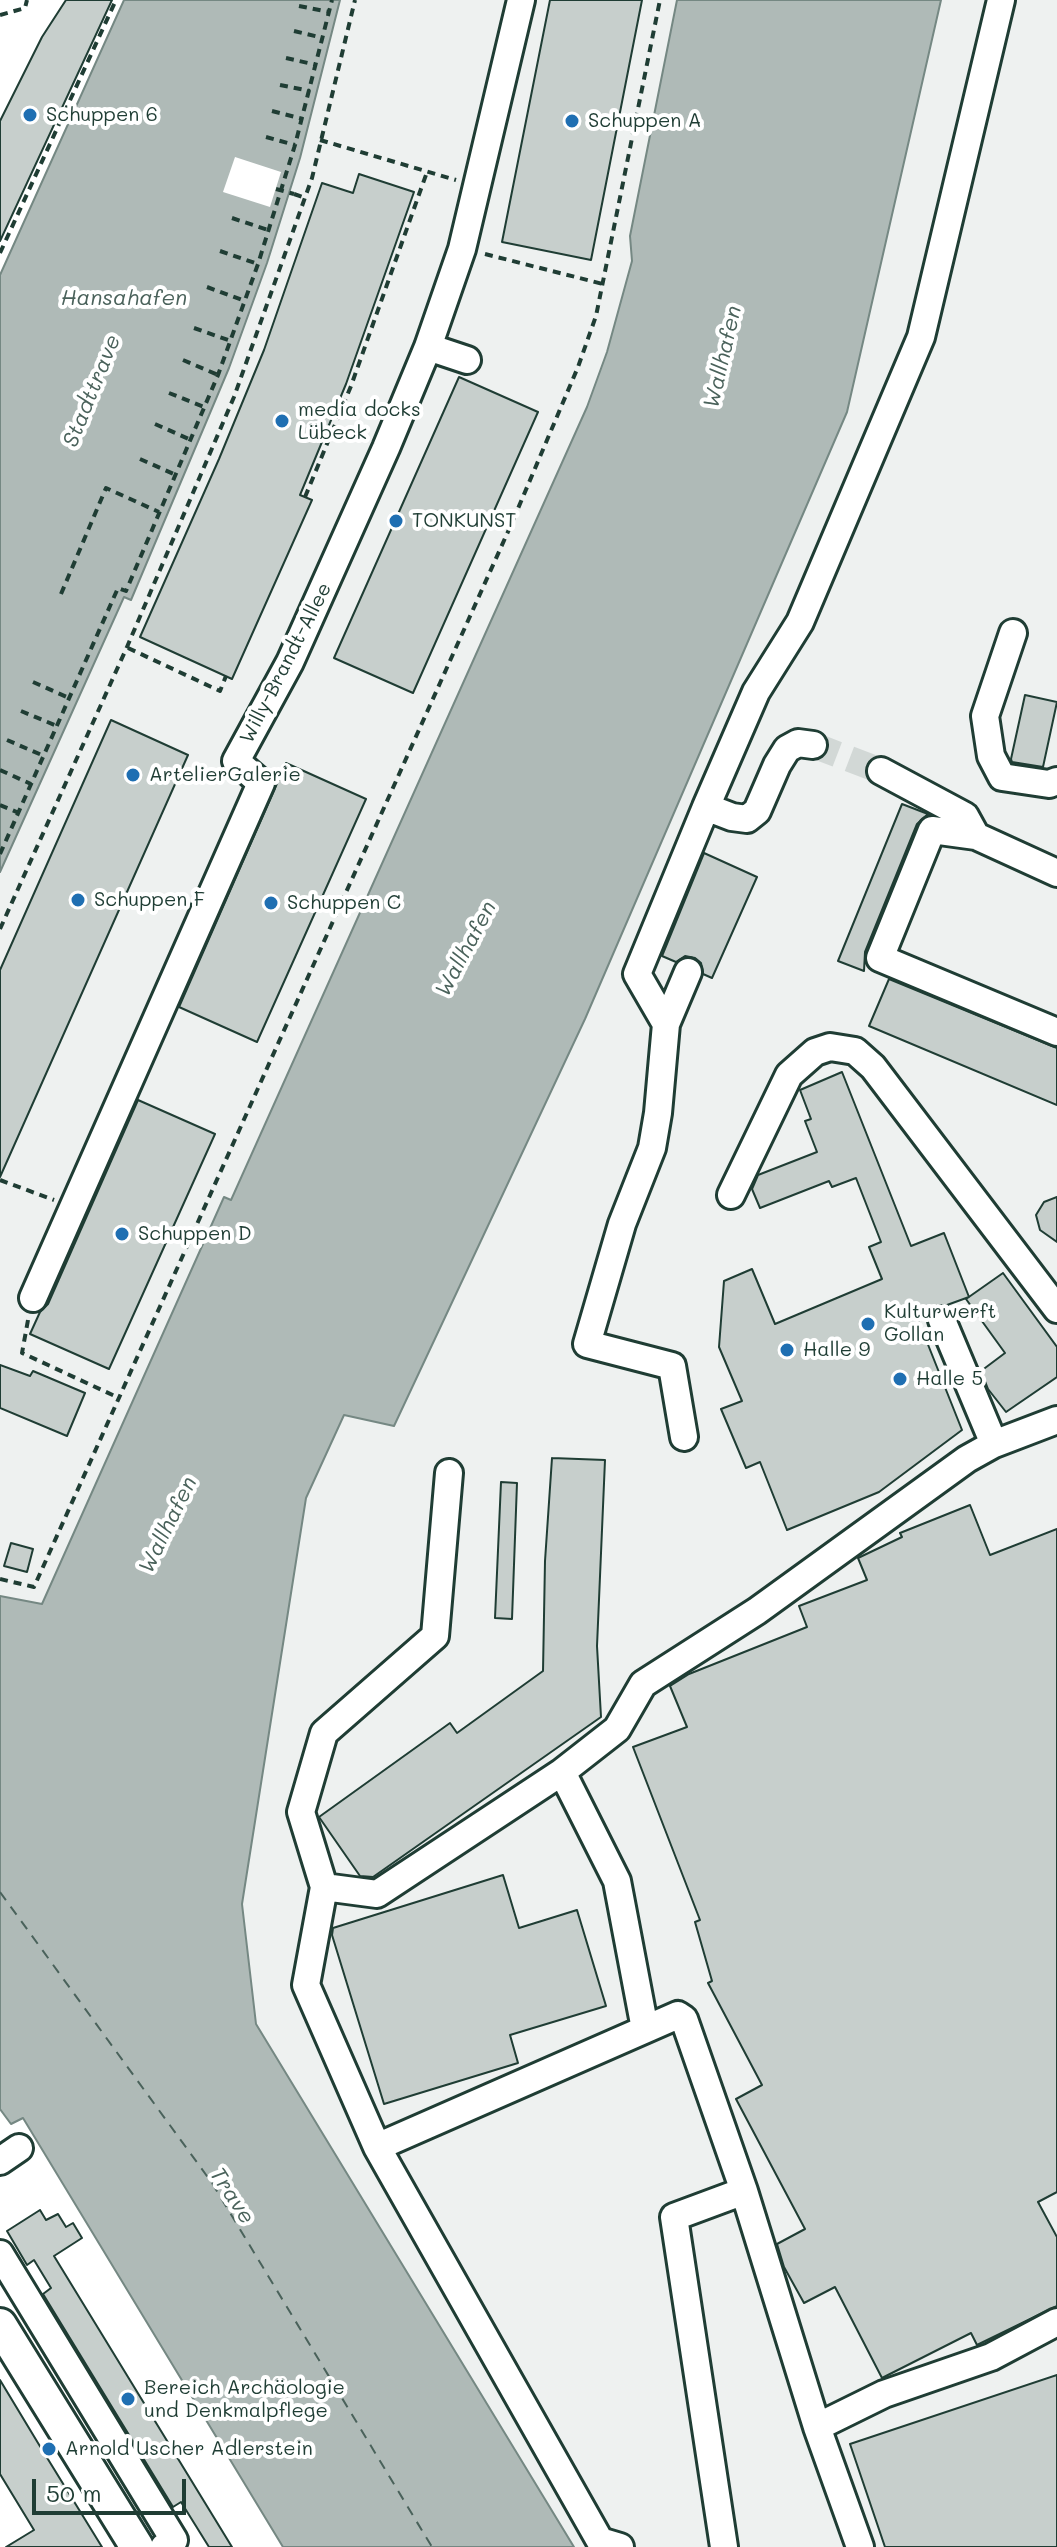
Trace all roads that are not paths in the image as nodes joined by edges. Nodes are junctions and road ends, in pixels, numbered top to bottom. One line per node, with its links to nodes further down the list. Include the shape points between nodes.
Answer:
1 (521, 0): 3 (street, Willy-Brandt-Allee, via 492,99 462,249)
2 (1001, 0): 9 (street, via 921,337 800,622 756,692)
3 (428, 347): 4 (street); 16 (street, Willy-Brandt-Allee, via 290,662 236,761 261,783)
4 (467, 360)
5 (1013, 633): 8 (street, via 985,716 991,756 1002,777)
6 (813, 745): 9 (street, via 798,743 787,749 757,811 747,819)
7 (881, 771): 10 (street, via 965,816)
8 (1057, 781)
9 (706, 807): 13 (street, via 637,974)
10 (976, 836): 11 (street); 14 (street, via 932,830 880,958)
11 (1057, 873)
12 (688, 972): 13 (street)
13 (666, 1024): 20 (street, via 652,1148 622,1224 587,1344 672,1366)
14 (1057, 1032)
15 (731, 1195): 17 (street, via 789,1075 815,1052 830,1047 855,1051 873,1067)
16 (33, 1298)
17 (1057, 1309)
18 (942, 1320): 21 (street)
19 (1057, 1420): 21 (street)
20 (684, 1437)
21 (994, 1444): 23 (street, via 944,1474 757,1611 643,1684 617,1729)
22 (449, 1473): 24 (street, via 435,1636 324,1733 320,1746 301,1812)
23 (562, 1772): 24 (street, via 377,1894); 25 (street, via 617,1881)
24 (324, 1887): 26 (street, via 306,1985)
25 (645, 2029): 26 (street); 27 (street, via 678,2015 684,2019)
26 (377, 2147): 34 (street, via 600,2541)
27 (744, 2191): 31 (street); 35 (street, via 674,2217)
28 (0, 2254): 33 (street, via 174,2540)
29 (1057, 2322): 31 (street, via 991,2357 884,2394)
30 (0, 2325): 32 (main road)
31 (817, 2427): 36 (street)
32 (137, 2547)
33 (164, 2547)
34 (620, 2547)
35 (724, 2547)
36 (860, 2547)

